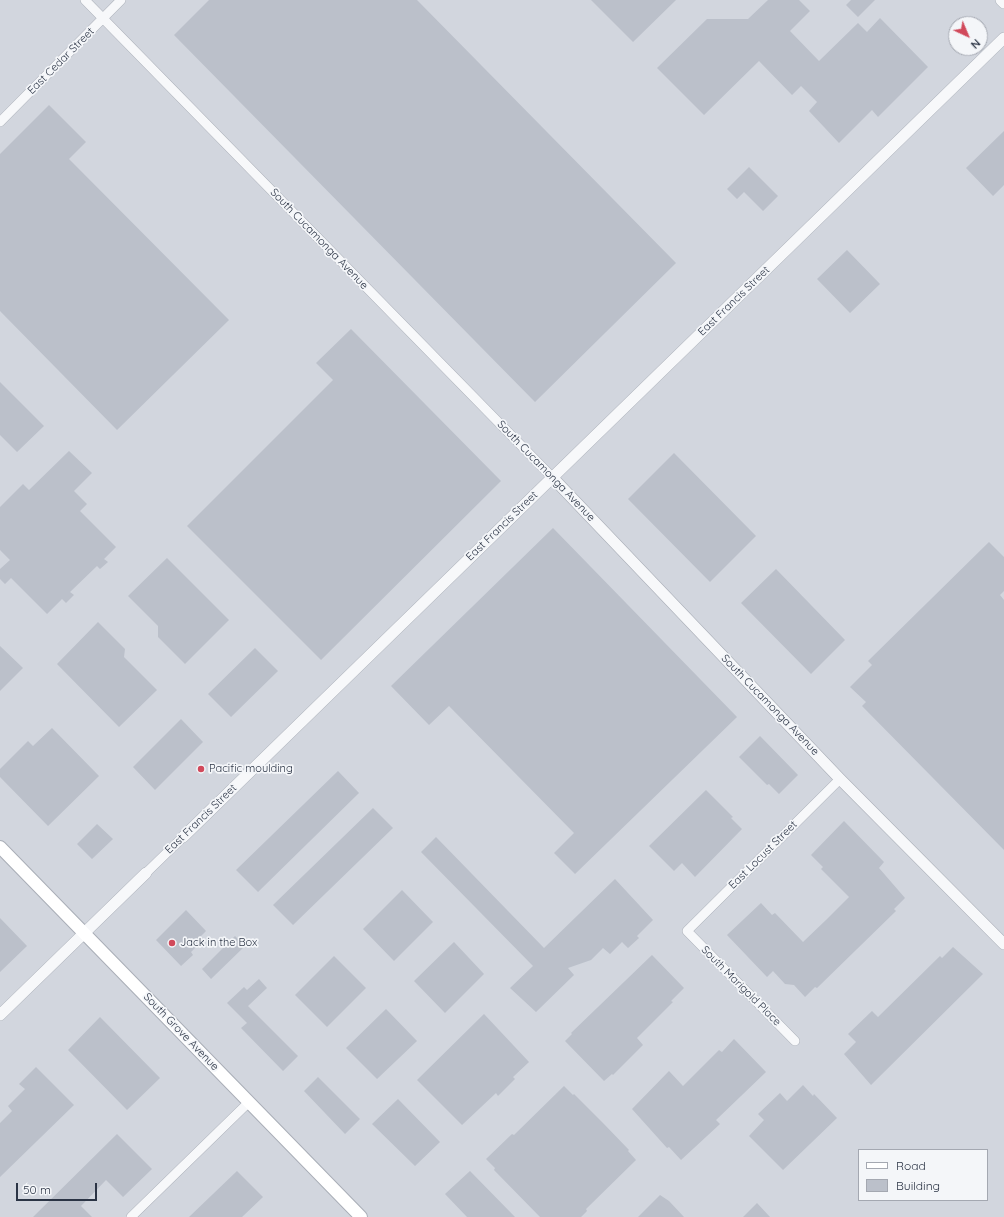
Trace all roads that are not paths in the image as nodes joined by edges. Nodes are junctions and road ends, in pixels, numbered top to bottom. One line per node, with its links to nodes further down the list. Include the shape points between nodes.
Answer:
1 (85, 0): 5 (street, South Cucamonga Avenue)
2 (121, 0): 5 (street, East Cedar Street)
3 (1001, 0): 4 (street)
4 (1004, 3)
5 (103, 18): 7 (street, East Cedar Street); 8 (street, South Cucamonga Avenue)
6 (1004, 38): 8 (street, East Francis Street)
7 (0, 122)
8 (552, 477): 9 (street, South Cucamonga Avenue); 10 (street, East Francis Street)
9 (840, 779): 13 (street, East Locust Street); 15 (street, South Cucamonga Avenue)
10 (183, 837): 12 (street, East Francis Street)
11 (0, 847): 14 (main road, South Grove Avenue)
12 (146, 873): 14 (street, East Francis Street)
13 (686, 931): 17 (street, South Marigold Place)
14 (84, 933): 16 (street, East Francis Street); 18 (main road, South Grove Avenue)
15 (1004, 944)
16 (0, 1016)
17 (795, 1041)
18 (249, 1102): 19 (street); 20 (main road, South Grove Avenue)
19 (132, 1217)
20 (361, 1217)

